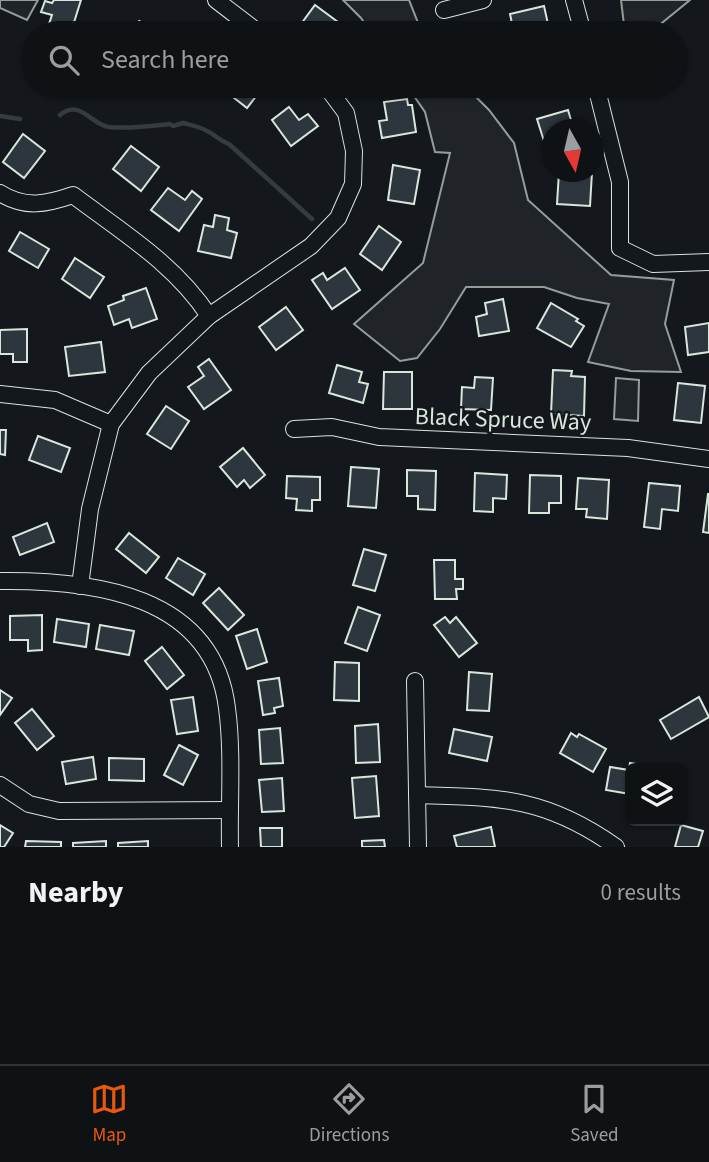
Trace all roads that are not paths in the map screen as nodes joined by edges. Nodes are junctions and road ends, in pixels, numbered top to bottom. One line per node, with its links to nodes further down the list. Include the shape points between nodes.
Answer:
1 (216, 0): 5 (street)
2 (483, 0): 4 (street)
3 (574, 0): 6 (street)
4 (444, 10)
5 (243, 21)
6 (580, 21)
7 (335, 98): 11 (street, via 346,113 354,151 353,184 338,218 311,246)
8 (599, 98): 10 (street, via 620,182 620,248 653,264)
9 (0, 193): 11 (street, via 42,205 73,195 150,253 191,290)
10 (709, 262)
11 (209, 316): 13 (street, via 149,373)
12 (0, 394): 13 (street, via 55,400)
13 (111, 424): 17 (street, via 90,509)
14 (294, 429): 15 (street, Black Spruce Way, via 332,427 379,437 628,448)
15 (709, 459)
16 (0, 581): 17 (street)
17 (80, 586): 21 (street, via 129,595 157,607 184,626 206,650 227,707)
18 (415, 681): 20 (street)
19 (0, 785): 21 (street, via 29,804 59,811)
20 (417, 794): 23 (street); 24 (street, via 485,796 531,804 575,822)
21 (230, 810): 22 (street)
22 (230, 847)
23 (418, 847)
24 (615, 847)

